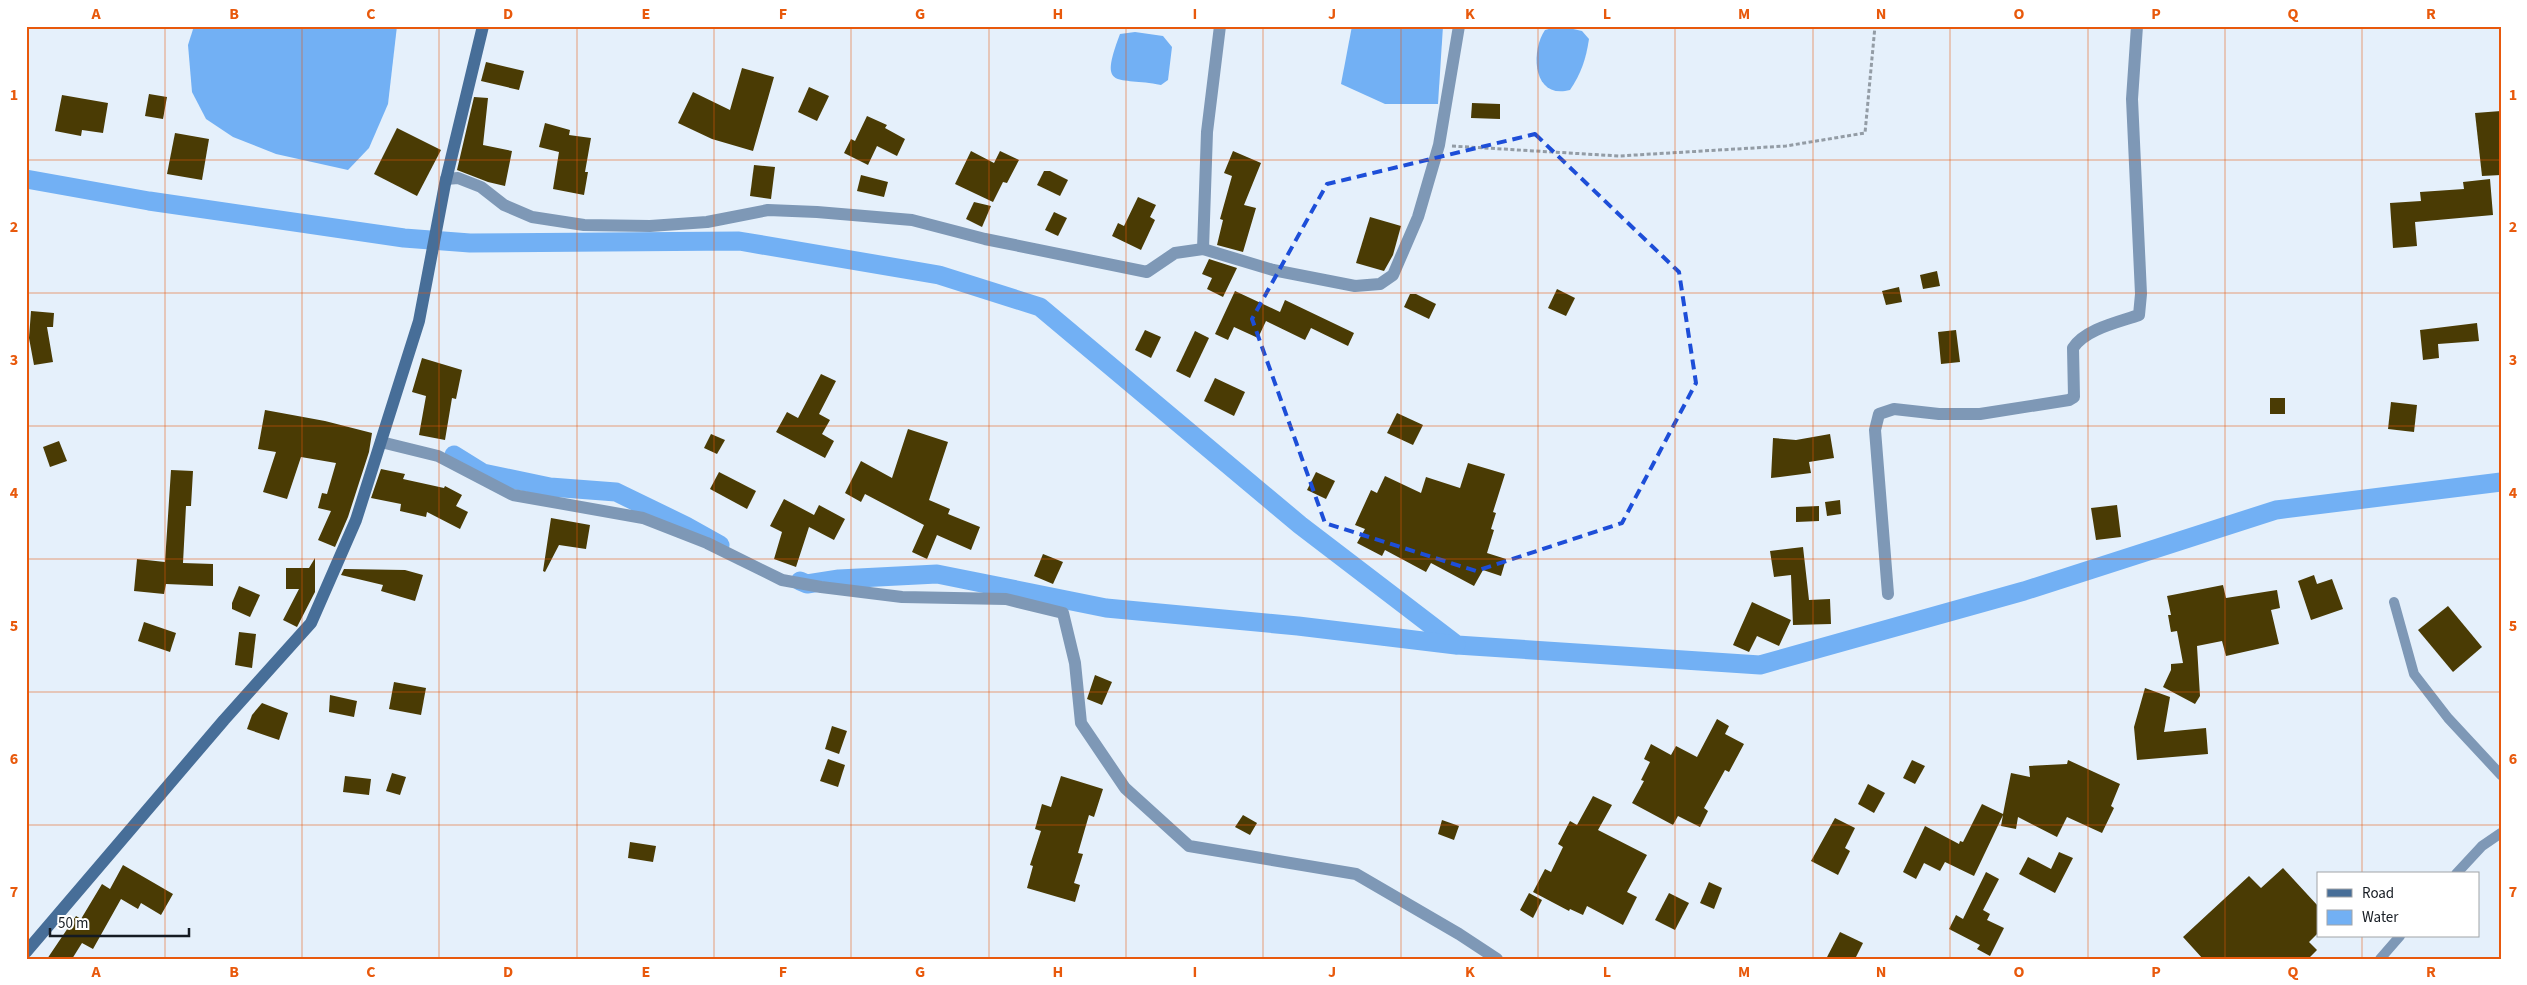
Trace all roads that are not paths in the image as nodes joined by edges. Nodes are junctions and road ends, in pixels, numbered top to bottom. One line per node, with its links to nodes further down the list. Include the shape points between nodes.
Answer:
1 (483, 26): 5 (main road)
2 (1220, 26): 6 (street, via 1207,132)
3 (1459, 26): 6 (street, via 1439,145 1418,217 1393,275 1380,284 1355,286 1273,270)
4 (2137, 26): 8 (street, via 2132,99 2140,315 2077,341 2073,348 2074,396 2068,400 1980,414 1894,409 1879,414 1875,430)
5 (446, 181): 6 (street, via 458,178 481,187 504,205 532,217 584,225 650,226 707,222 768,210 836,213 912,220 985,239 1147,272 1175,253); 7 (main road, via 420,321)
6 (1203, 249)
7 (381, 442): 14 (main road, via 356,520 311,623); 15 (street, via 438,456 512,495 643,518 707,543 782,580 902,597 1006,599 1063,613 1075,663 1082,723 1125,788 1189,846 1356,874)
8 (1888, 594)
9 (2394, 602): 10 (lane, via 2414,674 2448,718)
10 (2501, 775)
11 (2501, 833): 12 (lane, via 2482,846)
12 (2458, 872)
13 (2398, 938): 16 (lane)
14 (26, 952)
15 (1497, 959)
16 (2380, 959)

